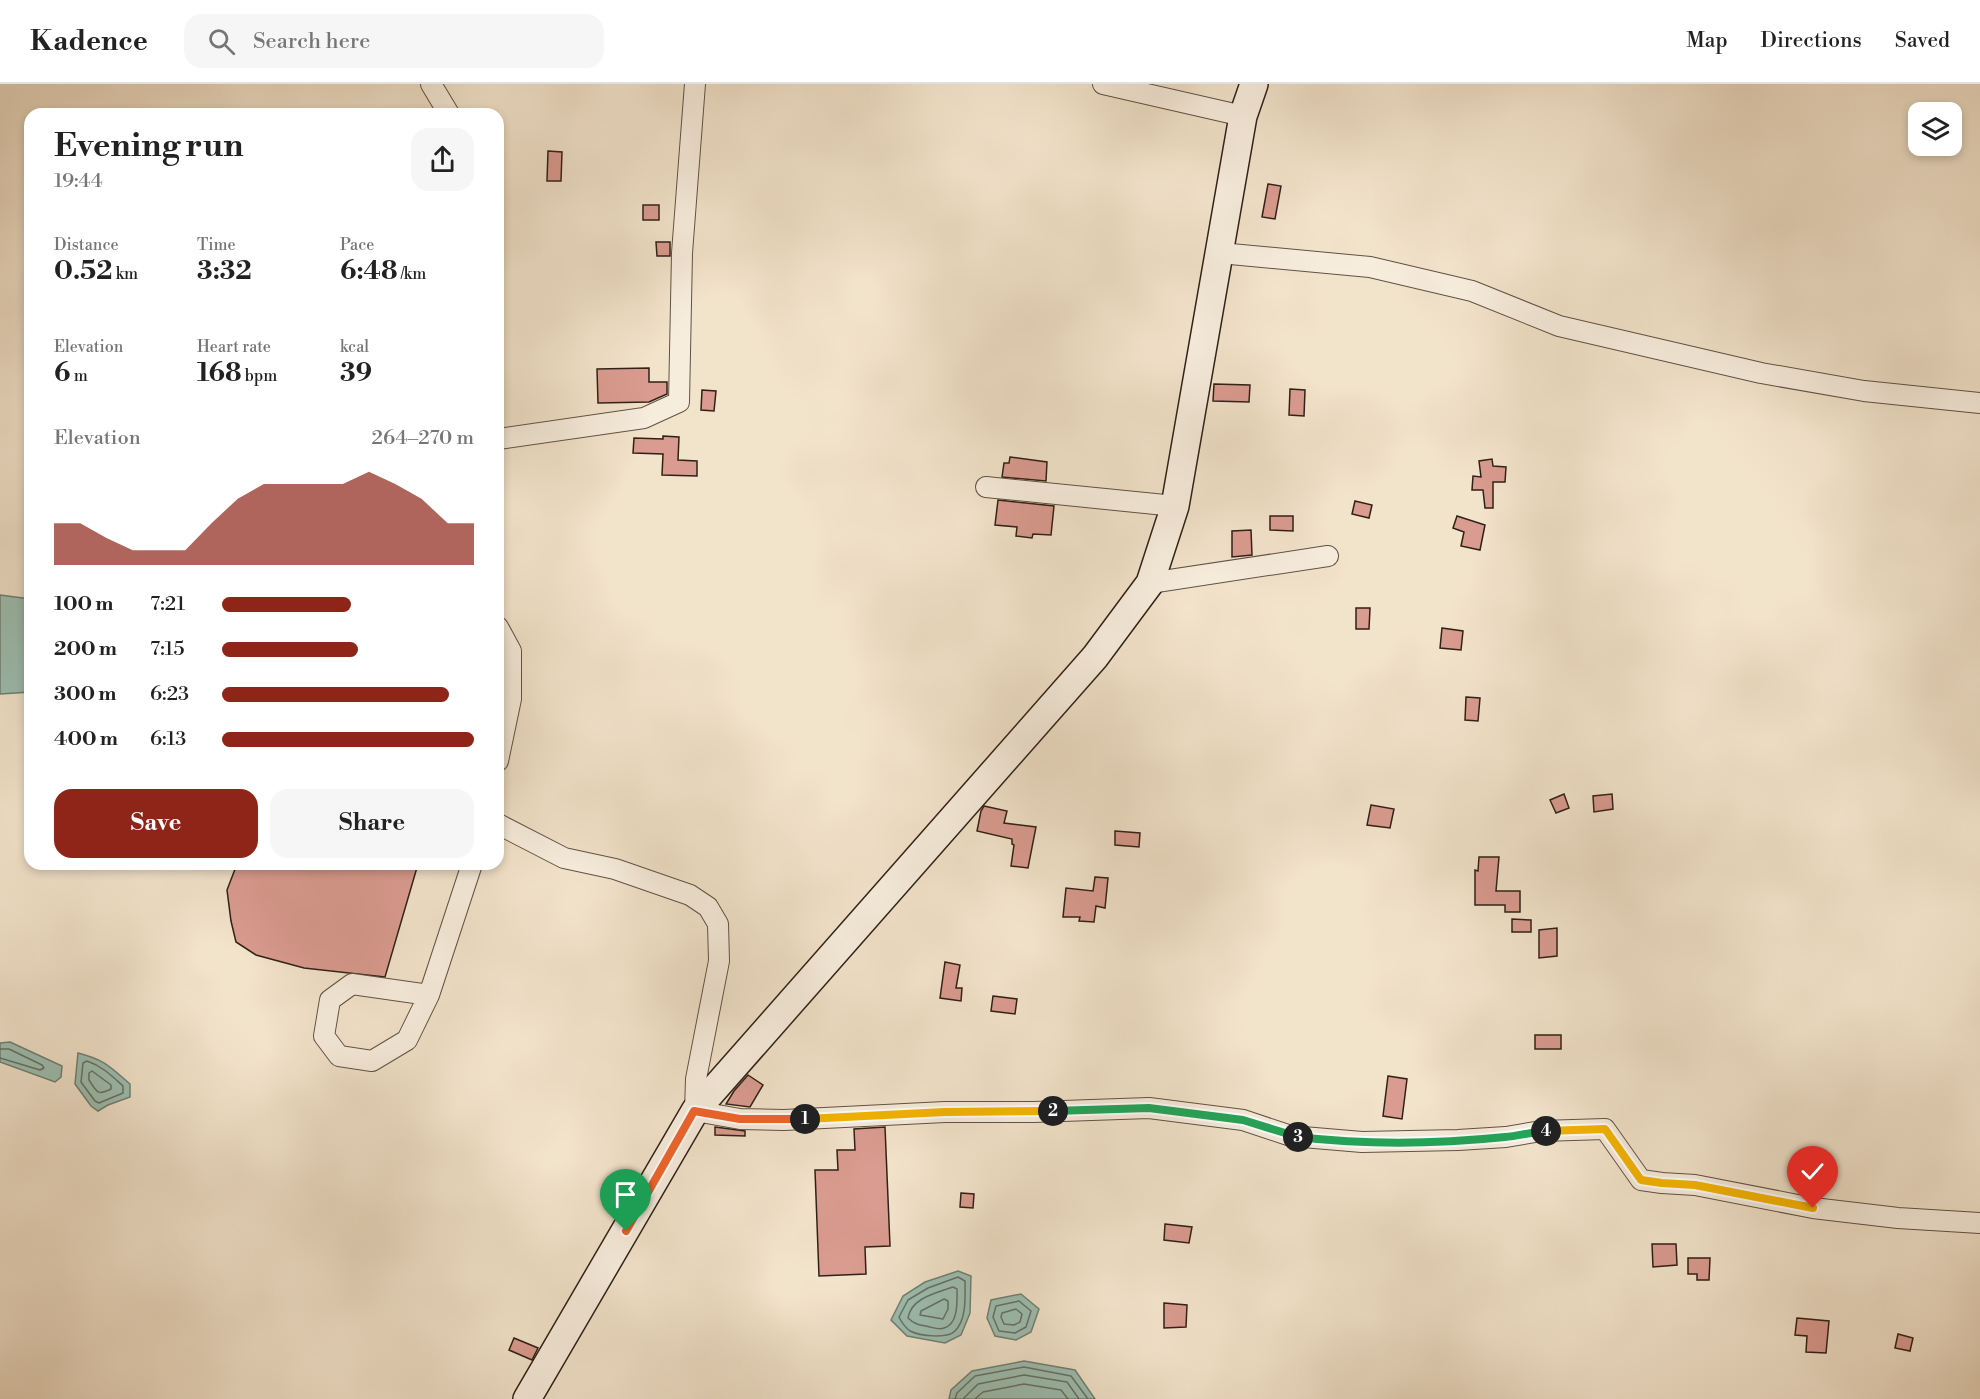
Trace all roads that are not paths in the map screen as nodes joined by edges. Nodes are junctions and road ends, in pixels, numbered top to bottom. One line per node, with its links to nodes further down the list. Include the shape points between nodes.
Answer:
1 (431, 84): 5 (street)
2 (695, 84): 9 (street, via 682,253 679,402 644,418)
3 (1102, 84): 6 (street)
4 (1254, 84): 6 (main road)
5 (445, 108)
6 (1243, 116): 7 (main road)
7 (1220, 253): 8 (street, via 1370,267 1472,291 1559,326 1761,373 1864,391); 11 (main road)
8 (1980, 403)
9 (504, 438)
10 (986, 487): 11 (street)
11 (1175, 506): 13 (main road)
12 (1328, 556): 13 (street)
13 (1150, 582): 19 (main road, via 1095,657)
14 (504, 638): 15 (street, via 511,651 511,699)
15 (504, 732)
16 (504, 827): 19 (street, via 564,858 615,869 690,895 708,907 718,924 718,961 696,1079)
17 (470, 870): 18 (street)
18 (429, 995): 18 (street, via 352,984 330,1000 324,1036 339,1056 372,1061 406,1040)
19 (694, 1111): 20 (street, via 740,1119 784,1120 1149,1108 1243,1120 1291,1136 1362,1142 1458,1140 1605,1129 1641,1180 1695,1185 1813,1208); 21 (main road)
20 (1980, 1223)
21 (527, 1399)

